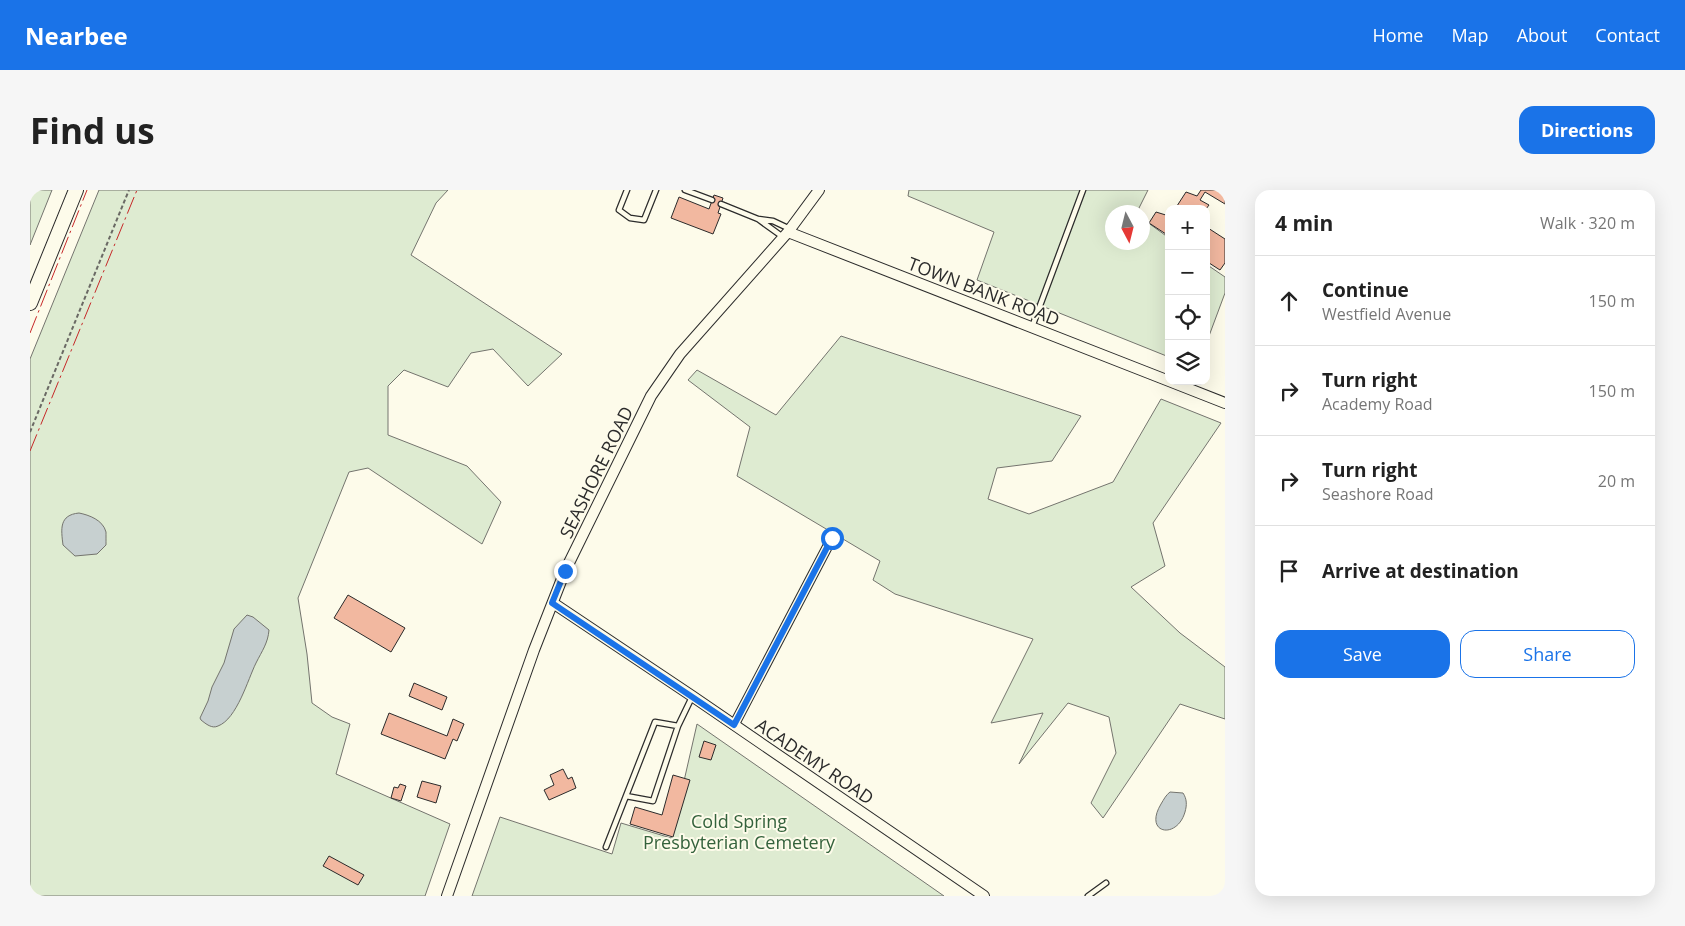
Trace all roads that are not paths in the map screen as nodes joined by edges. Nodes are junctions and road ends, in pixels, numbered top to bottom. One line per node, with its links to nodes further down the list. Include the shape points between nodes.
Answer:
1 (76, 190): 11 (main road)
2 (627, 190): 3 (lane, via 619,210 630,218 644,220)
3 (656, 190)
4 (685, 190): 7 (lane)
5 (819, 190): 10 (street, SEASHORE ROAD)
6 (1084, 190): 12 (lane)
7 (712, 200)
8 (721, 204): 9 (lane)
9 (758, 219): 10 (lane); 10 (lane, via 767,219)
10 (787, 233): 12 (street, TOWN BANK ROAD); 17 (street, SEASHORE ROAD, via 680,354 651,396)
11 (30, 303)
12 (1031, 327): 13 (street, TOWN BANK ROAD)
13 (1165, 379)
14 (1179, 385): 15 (street, TOWN BANK ROAD)
15 (1225, 403)
16 (832, 538): 19 (street)
17 (552, 603): 18 (street, ACADEMY ROAD); 24 (street, SEASHORE ROAD)
18 (692, 696): 19 (street, ACADEMY ROAD); 20 (lane)
19 (734, 725): 25 (street, ACADEMY ROAD)
20 (678, 726): 21 (lane, via 655,722); 21 (lane, via 653,800)
21 (626, 796): 22 (lane)
22 (606, 847)
23 (1106, 883): 26 (lane)
24 (447, 896)
25 (984, 896)
26 (1088, 896)

